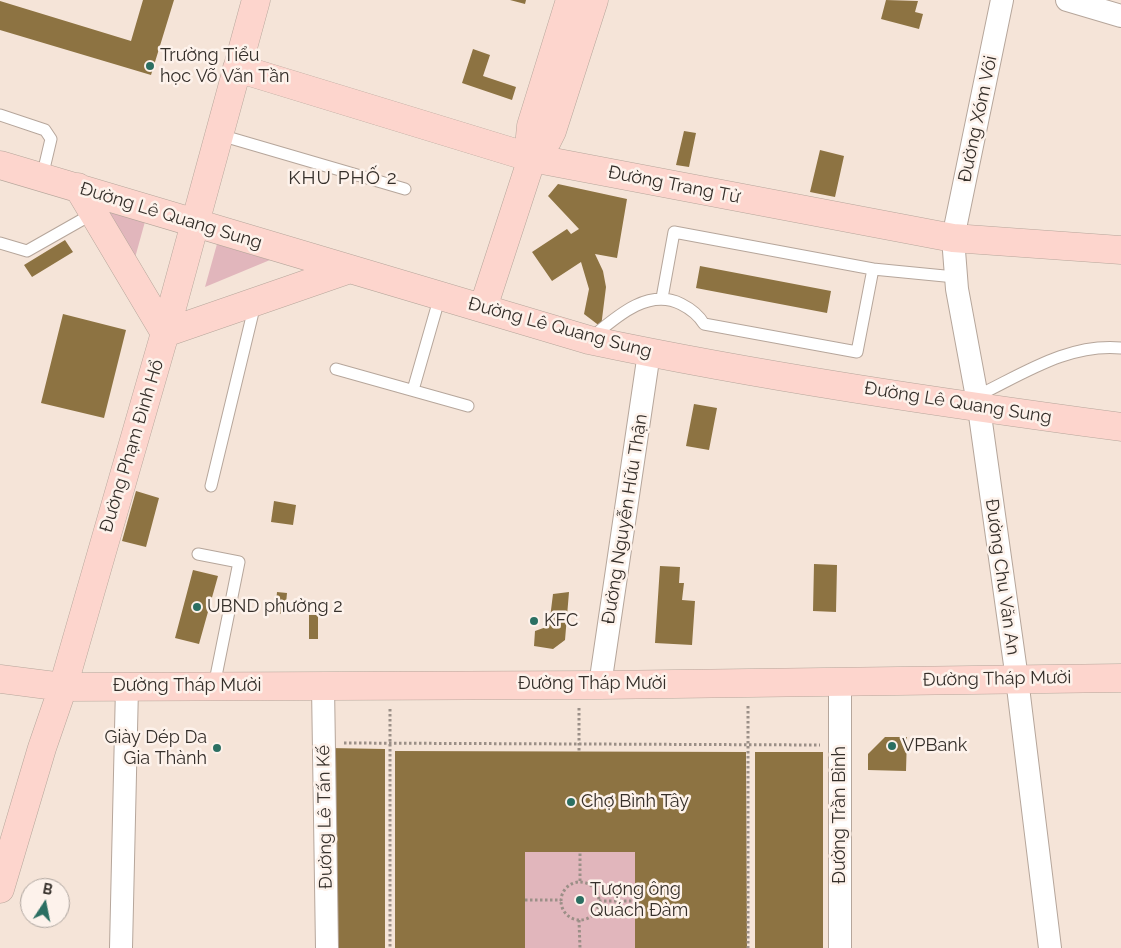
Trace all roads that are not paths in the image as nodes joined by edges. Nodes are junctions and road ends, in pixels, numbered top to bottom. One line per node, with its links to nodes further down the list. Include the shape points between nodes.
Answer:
1 (256, 0): 7 (main road, Đường Phạm Đình Hổ)
2 (570, 0): 10 (main road, via 531,126)
3 (594, 0): 10 (main road, via 552,131)
4 (1002, 0): 17 (street, Đường Xóm Vôi)
5 (1067, 0): 6 (street)
6 (1121, 16)
7 (238, 68): 9 (main road, Đường Phạm Đình Hổ); 10 (main road, Đường Trang Tử)
8 (0, 115): 12 (lane, via 45,130 51,139)
9 (220, 135): 14 (lane); 16 (main road, Đường Phạm Đình Hổ)
10 (532, 158): 17 (main road, Đường Trang Tử); 26 (main road)
11 (0, 165): 12 (main road, Đường Lê Quang Sung)
12 (42, 177): 13 (main road, Đường Lê Quang Sung)
13 (78, 187): 15 (main road); 16 (main road, Đường Lê Quang Sung)
14 (405, 189)
15 (94, 213): 18 (lane, via 26,251); 27 (main road)
16 (196, 223): 21 (main road, Đường Lê Quang Sung); 27 (main road, Đường Phạm Đình Hổ)
17 (953, 238): 19 (main road, Đường Trang Tử); 22 (street, Đường Chu Văn An)
18 (0, 242)
19 (1121, 250)
20 (872, 269): 22 (lane); 24 (lane, via 674,232); 24 (lane, via 857,352 704,324 690,308)
21 (350, 270): 23 (main road, Đường Lê Quang Sung); 25 (main road)
22 (956, 277): 33 (street, Đường Chu Văn An)
23 (440, 296): 26 (main road, Đường Lê Quang Sung); 32 (lane)
24 (662, 298): 28 (lane, via 650,299 636,306)
25 (256, 302): 27 (main road); 36 (lane)
26 (483, 308): 28 (main road, Đường Lê Quang Sung)
27 (166, 333): 45 (main road, Đường Phạm Đình Hổ)
28 (589, 340): 30 (main road, Đường Lê Quang Sung)
29 (1121, 348): 33 (lane, via 1074,351)
30 (650, 353): 33 (main road, Đường Lê Quang Sung); 42 (street, Đường Nguyễn Hữu Thận)
31 (336, 369): 32 (lane)
32 (413, 390): 34 (lane)
33 (978, 402): 35 (main road, Đường Lê Quang Sung); 40 (street, Đường Chu Văn An)
34 (468, 406)
35 (1121, 427)
36 (211, 486)
37 (198, 554): 43 (lane, via 239,562)
38 (1121, 678): 40 (main road, Đường Tháp Mười)
39 (0, 679): 45 (main road, Đường Tháp Mười)
40 (1017, 679): 41 (main road, Đường Tháp Mười); 51 (street, Đường Chu Văn An)
41 (840, 681): 42 (main road, Đường Tháp Mười); 50 (street, Đường Trần Bình)
42 (589, 685): 44 (main road, Đường Tháp Mười)
43 (214, 686): 44 (main road, Đường Tháp Mười); 46 (main road, Đường Tháp Mười)
44 (323, 686): 49 (street, Đường Lê Tấn Kế)
45 (63, 687): 46 (main road, Đường Tháp Mười); 47 (main road, Đường Phạm Đình Hổ, via 12,832)
46 (127, 687): 48 (street)
47 (0, 889)
48 (121, 948)
49 (326, 948)
50 (840, 948)
51 (1050, 948)

